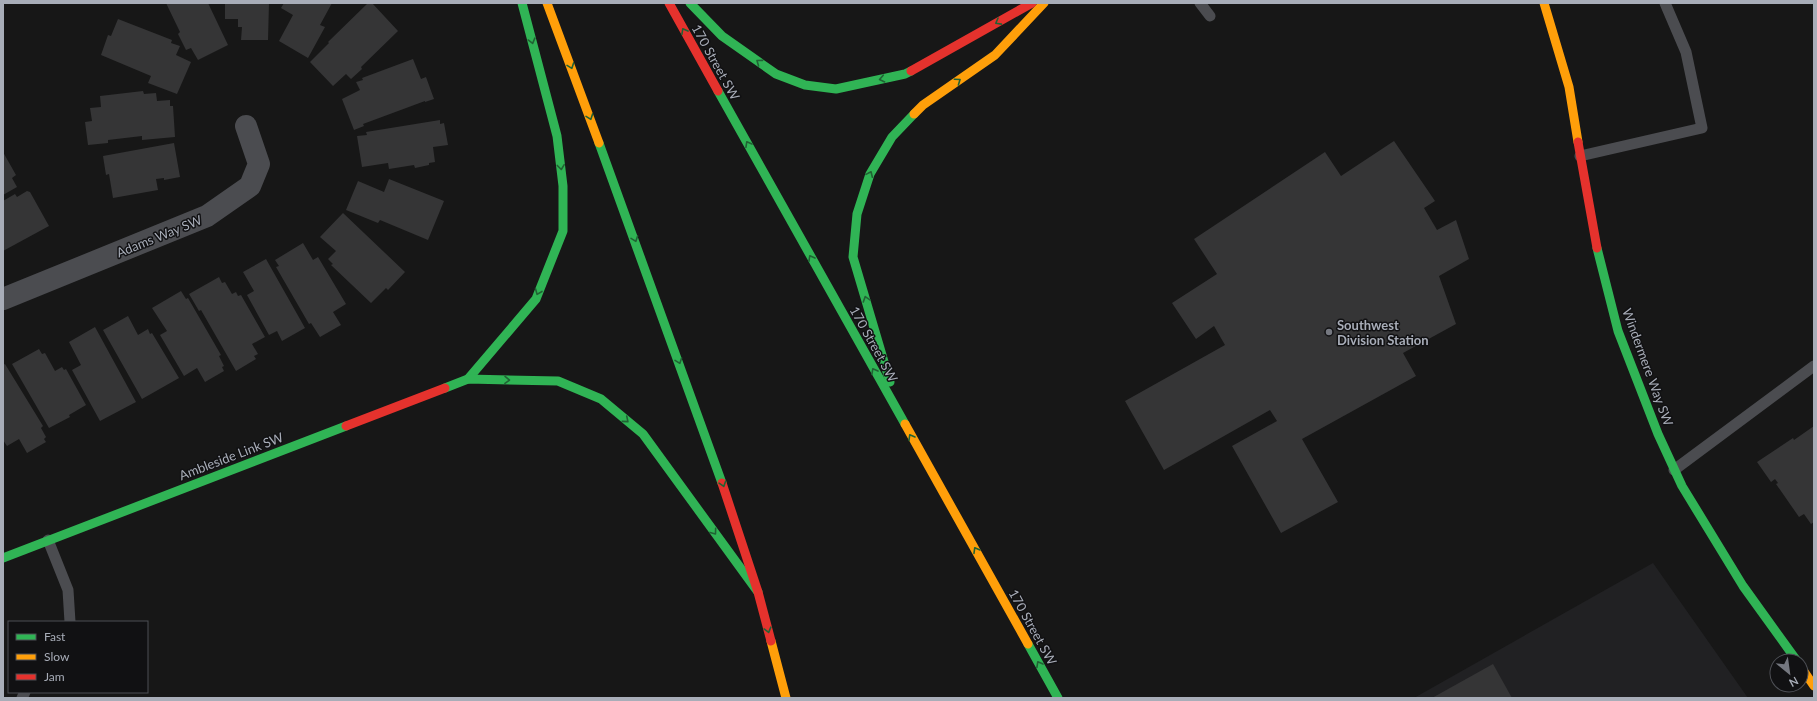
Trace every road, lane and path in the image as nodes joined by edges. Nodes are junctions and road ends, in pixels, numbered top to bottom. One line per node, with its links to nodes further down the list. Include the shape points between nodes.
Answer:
1 (522, 3): 15 (main road, one-way to 15, via 557,136 563,186 563,232 536,299)
2 (547, 3): 20 (main road, one-way to 20, via 711,448)
3 (669, 3): 16 (main road, 170 Street SW, one-way to 3)
4 (690, 3): 5 (main road, one-way to 4, via 905,74 836,89 805,85 776,74 722,36)
5 (1032, 3)
6 (1044, 3): 16 (main road, one-way to 6, via 853,257 857,214 870,174 892,137 923,105 995,55)
7 (1200, 3): 10 (lane)
8 (1544, 3): 12 (main road, Windermere Way SW, via 1569,87)
9 (1665, 3): 12 (lane, via 1686,52 1702,128)
10 (1210, 16)
11 (246, 126): 13 (street, Adams Way SW, via 259,164 250,186 214,212)
12 (1580, 156): 17 (main road, Windermere Way SW, via 1593,231 1618,331)
13 (3, 299)
14 (1814, 366): 17 (lane)
15 (468, 379): 18 (main road, Ambleside Link SW); 20 (main road, one-way to 20, via 558,381 601,399 643,434)
16 (900, 418): 24 (main road, 170 Street SW, one-way to 16)
17 (1674, 470): 22 (main road, Windermere Way SW, via 1744,586)
18 (48, 540): 19 (main road, Ambleside Link SW); 21 (lane, via 68,590)
19 (3, 558)
20 (758, 592): 23 (main road, one-way to 23)
21 (70, 621)
22 (1791, 653)
23 (786, 698)
24 (1058, 698)

